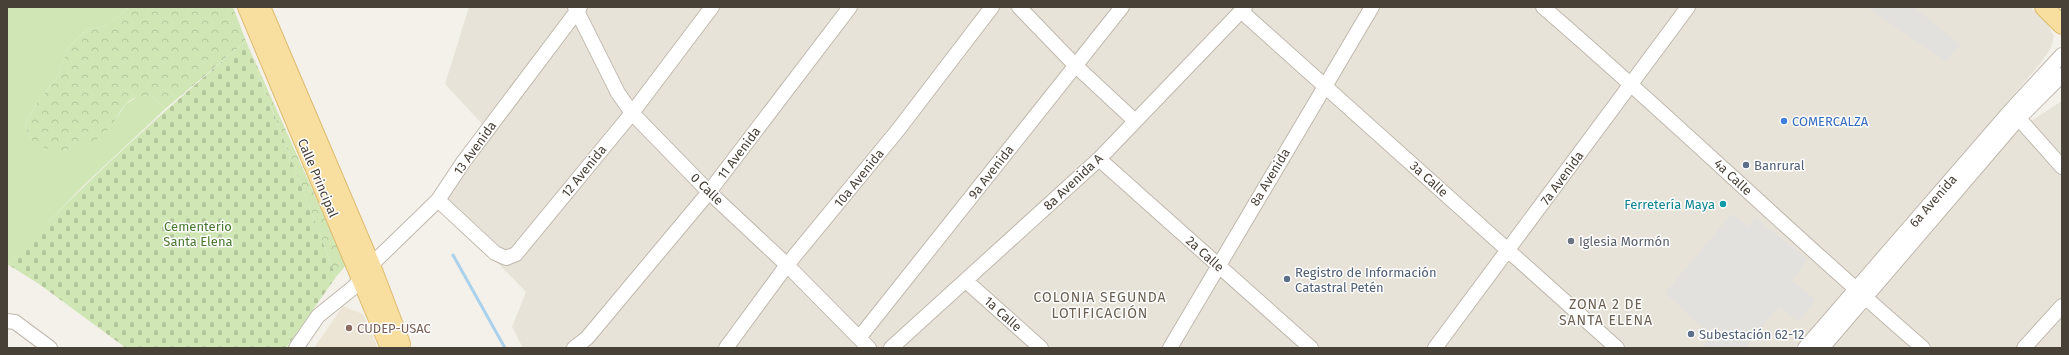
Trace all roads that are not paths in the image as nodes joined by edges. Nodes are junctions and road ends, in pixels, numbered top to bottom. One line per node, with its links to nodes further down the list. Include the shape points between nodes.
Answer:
1 (247, 7): 30 (main road, Calle Principal)
2 (260, 7): 30 (main road, Calle Principal)
3 (712, 7): 20 (street, 12 Avenida)
4 (850, 7): 25 (street, 11 Avenida)
5 (992, 7): 28 (street, 10a Avenida, via 898,130)
6 (1019, 7): 16 (street)
7 (1122, 7): 16 (street, 9a Avenida)
8 (1372, 7): 19 (street, 8a Avenida)
9 (1543, 7): 18 (street, 4a Calle)
10 (1688, 7): 18 (street, 7a Avenida)
11 (2044, 7): 14 (main road)
12 (577, 8): 20 (street, 0 Calle, via 618,93); 26 (street, 13 Avenida)
13 (1243, 9): 19 (street, 3a Calle); 22 (street, 8a Avenida A)
14 (2062, 25)
15 (2062, 55): 21 (street, 6a Avenida)
16 (1076, 66): 22 (street); 35 (street, 9a Avenida)
17 (2062, 74): 21 (street, 6a Avenida)
18 (1632, 84): 27 (street, 7a Avenida); 32 (street, 4a Calle)
19 (1325, 86): 27 (street, 3a Calle); 29 (street, 8a Avenida)
20 (632, 113): 25 (street, 0 Calle); 26 (street, 12 Avenida, via 516,254 506,258 495,253)
21 (2015, 114): 24 (street); 32 (street, 6a Avenida)
22 (1134, 120): 23 (street, 8a Avenida A)
23 (1099, 159): 29 (street, 2a Calle); 31 (street, 8a Avenida A)
24 (2062, 167)
25 (709, 192): 28 (street, 0 Calle); 40 (street, 11 Avenida, via 587,338)
26 (438, 200): 30 (street, 13 Avenida)
27 (1508, 251): 47 (street, 7a Avenida); 48 (street, 3a Calle)
28 (787, 265): 35 (street, 0 Calle); 41 (street, 10a Avenida)
29 (1218, 266): 45 (street, 8a Avenida); 46 (street, 2a Calle)
30 (366, 272): 37 (street, 13 Avenida, via 354,287 318,316); 38 (main road, Calle Principal); 39 (main road, Calle Principal)
31 (966, 281): 43 (street, 8a Avenida A); 44 (street, 1a Calle)
32 (1860, 294): 49 (street, 6a Avenida); 50 (street, 6a Avenida); 51 (street, 4a Calle)
33 (2062, 306): 52 (street)
34 (7, 321): 36 (street, via 15,322)
35 (859, 338): 42 (street, 0 Calle)
36 (50, 348)
37 (296, 348)
38 (390, 348)
39 (402, 348)
40 (574, 348)
41 (726, 348)
42 (870, 348)
43 (891, 348)
44 (1041, 348)
45 (1170, 348)
46 (1311, 348)
47 (1435, 348)
48 (1617, 348)
49 (1805, 348)
50 (1822, 348)
51 (1923, 348)
52 (2024, 348)

